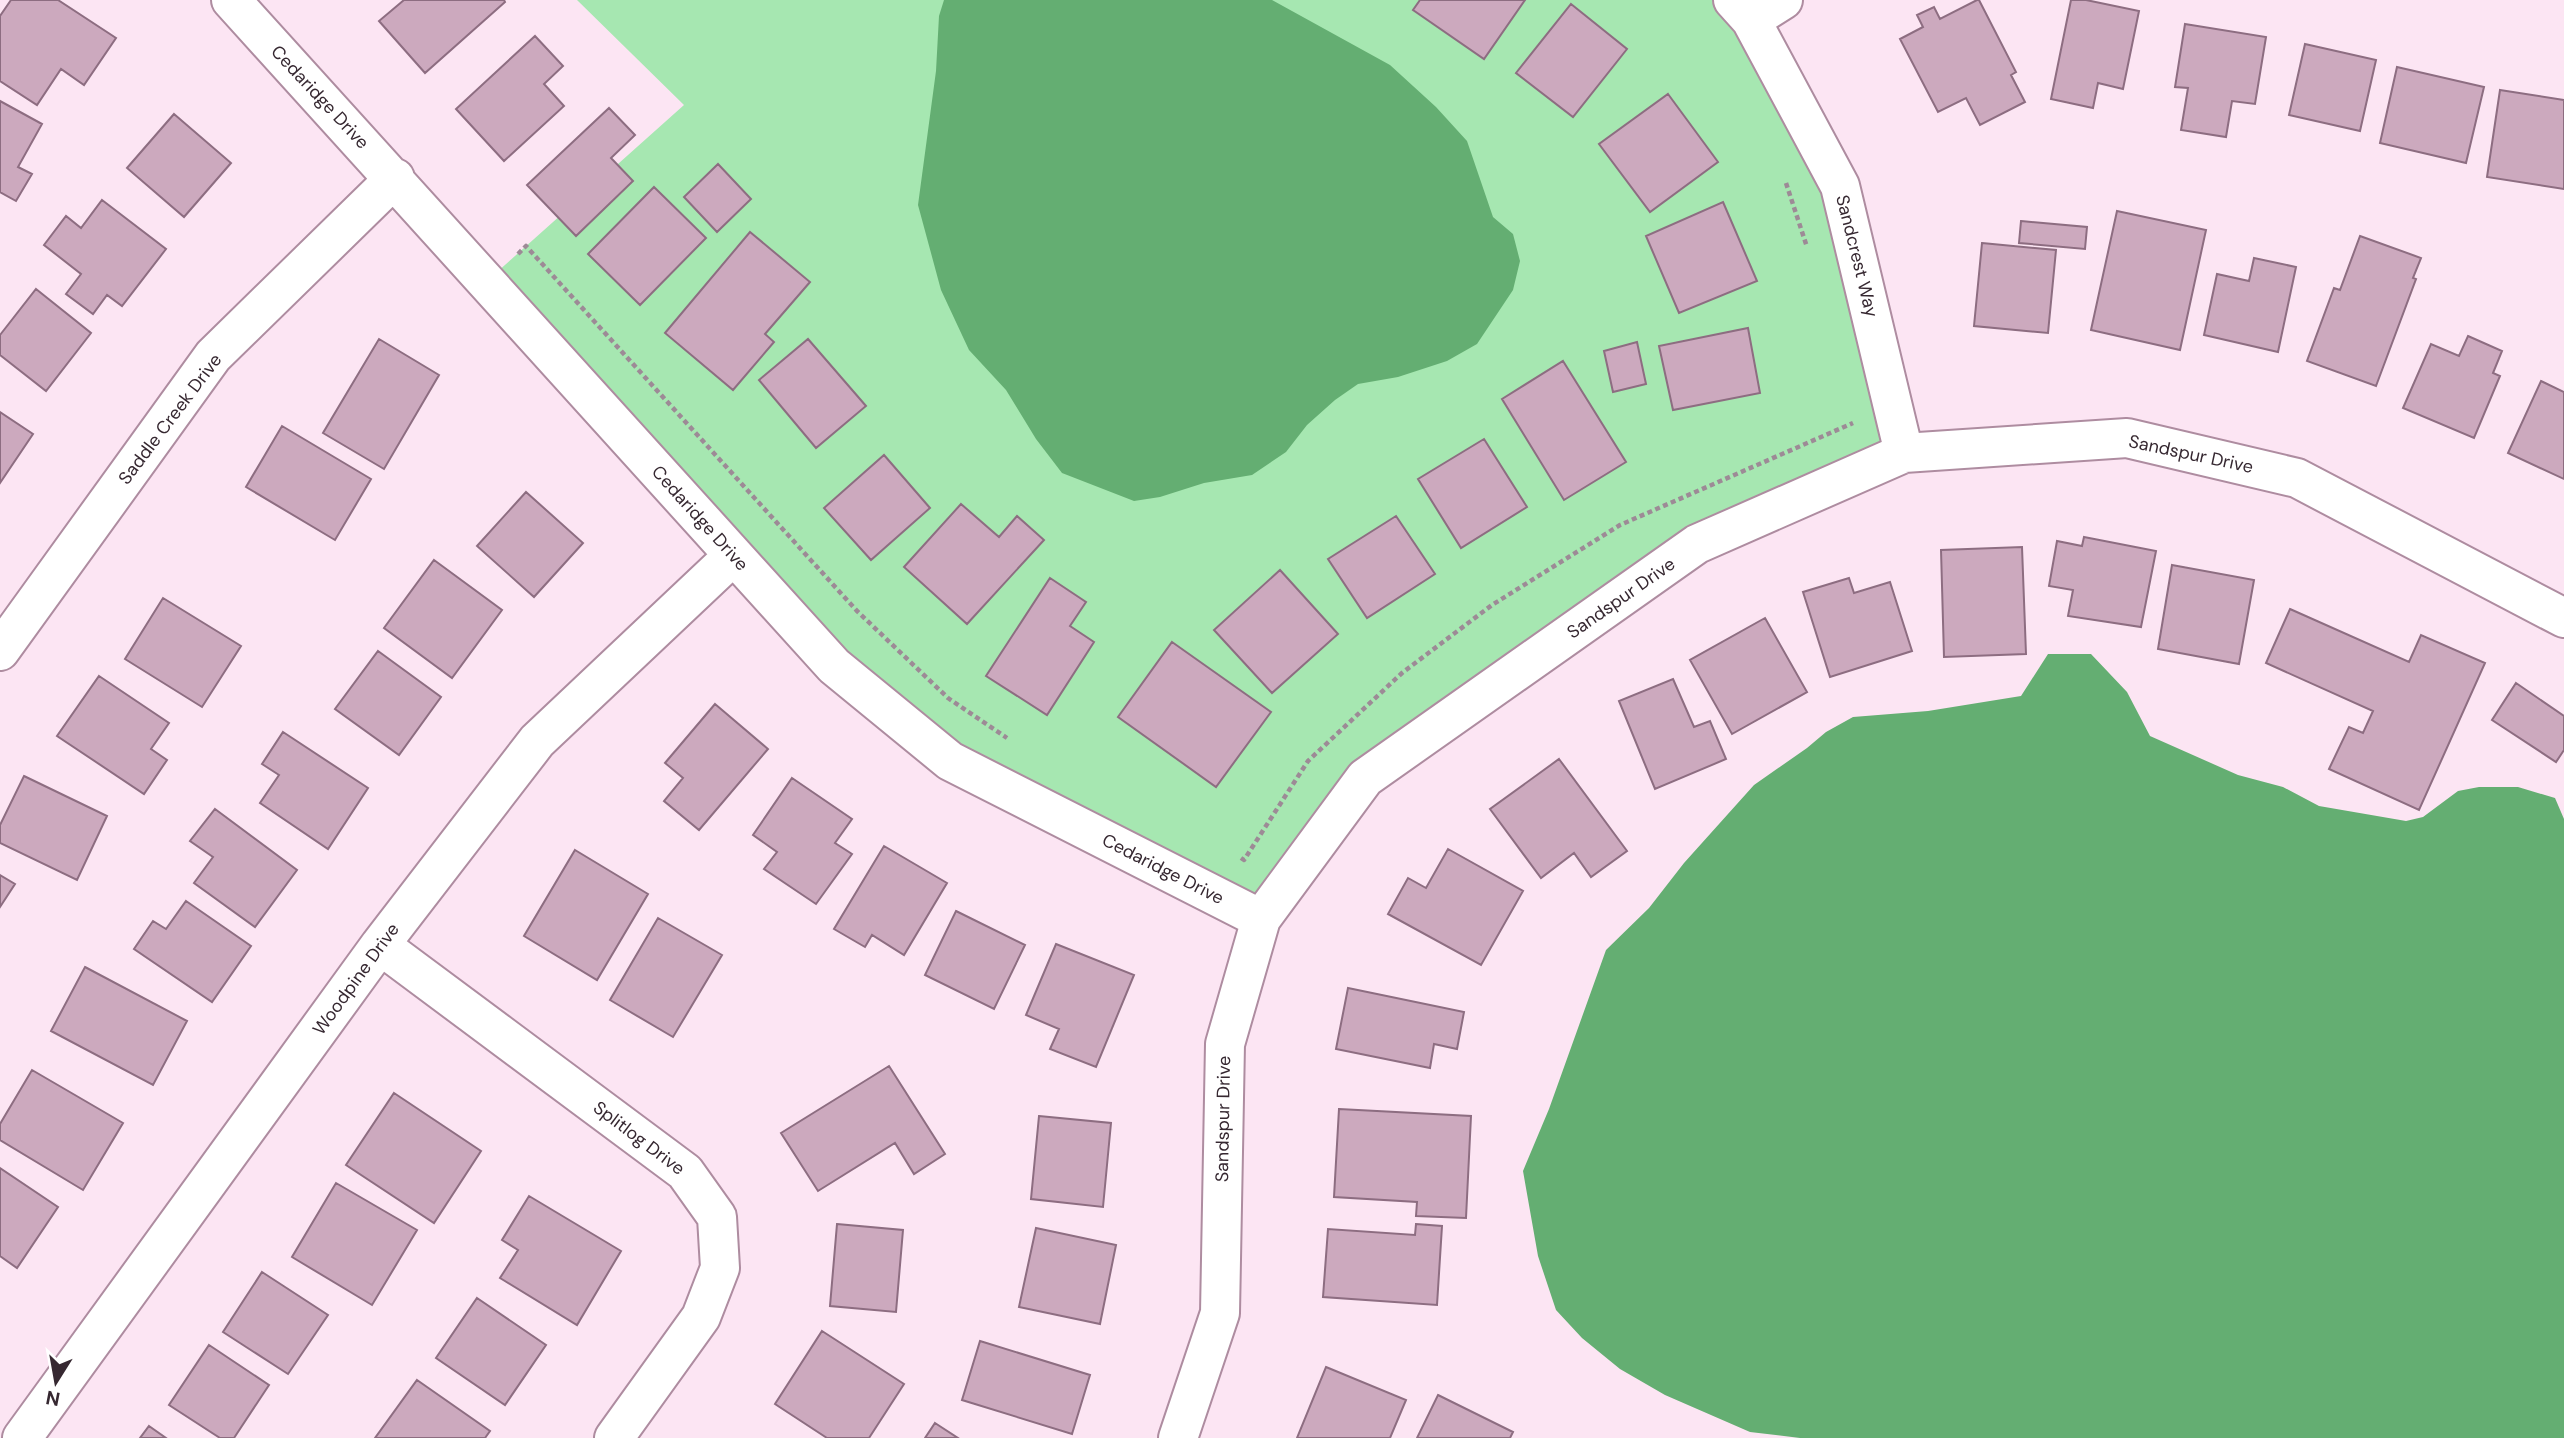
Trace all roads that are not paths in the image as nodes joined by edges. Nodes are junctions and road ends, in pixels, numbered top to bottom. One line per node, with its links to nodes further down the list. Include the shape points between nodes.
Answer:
1 (231, 0): 4 (street, Cedaridge Drive)
2 (1783, 0): 3 (street)
3 (1742, 10): 5 (street, Sandcrest Way, via 1840,186)
4 (395, 178): 6 (street, Cedaridge Drive); 8 (street, Saddle Creek Drive, via 213,356)
5 (1904, 453): 7 (street, Sandspur Drive, via 2127,439 2297,478); 9 (street, Sandspur Drive, via 1697,544 1365,778)
6 (733, 556): 9 (street, Cedaridge Drive, via 834,666 950,761); 10 (street, Woodpine Drive, via 537,741)
7 (2564, 618)
8 (0, 651)
9 (1261, 919): 13 (street, Sandspur Drive, via 1225,1044 1220,1313)
10 (380, 945): 11 (street, Woodpine Drive); 12 (street, Splitlog Drive, via 685,1172 717,1217 720,1268 701,1317)
11 (22, 1438)
12 (614, 1438)
13 (1178, 1438)

